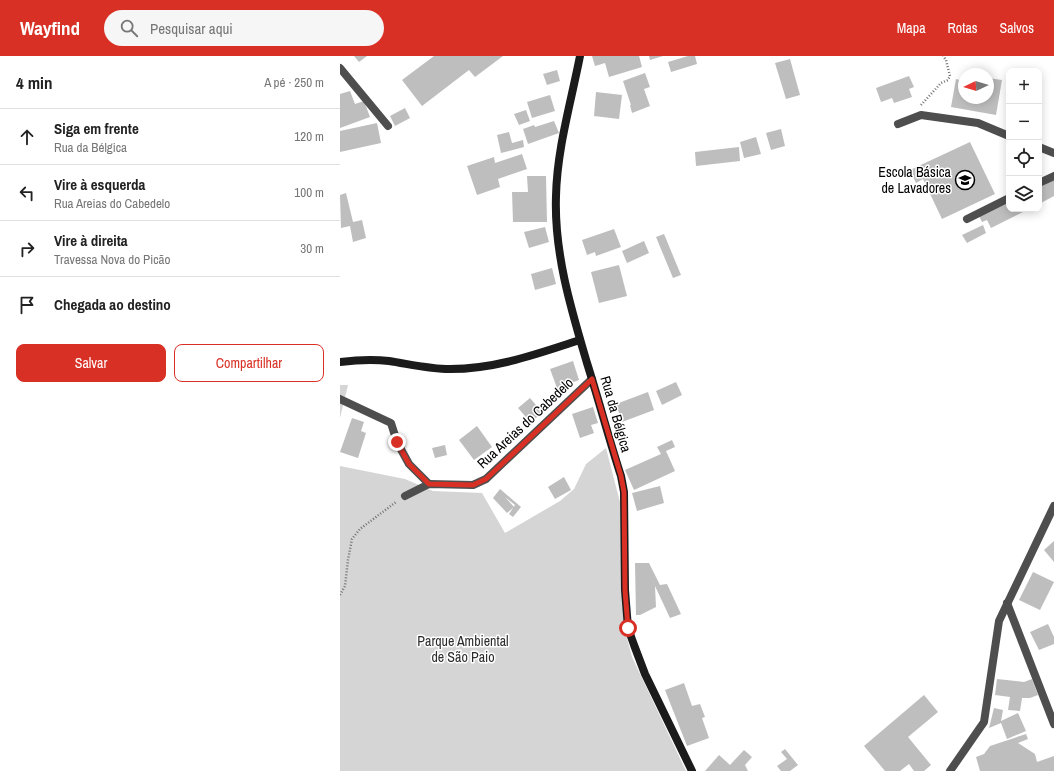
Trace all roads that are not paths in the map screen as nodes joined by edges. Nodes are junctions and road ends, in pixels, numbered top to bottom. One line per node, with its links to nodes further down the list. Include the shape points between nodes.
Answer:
1 (580, 56): 12 (main road, Rua da Bélgica, via 560,155 556,198 560,257)
2 (340, 68): 4 (street)
3 (898, 124): 5 (street, via 921,115 978,123)
4 (388, 126)
5 (1006, 135)
6 (1042, 148): 7 (street)
7 (1054, 153)
8 (1054, 176): 9 (street)
9 (1042, 182)
10 (1006, 200): 11 (street)
11 (967, 219)
12 (580, 340): 13 (main road, via 513,362 488,367 429,368 366,359); 14 (main road, Rua da Bélgica)
13 (340, 362)
14 (592, 379): 16 (street, Rua Areias do Cabedelo, via 486,479 473,485); 21 (main road, Rua da Bélgica, via 624,492 628,628 645,674)
15 (340, 399): 16 (street, via 391,422 397,442 409,464)
16 (429, 484): 17 (street, Rua Areias do Cabedelo)
17 (405, 496)
18 (1054, 506): 19 (street)
19 (1007, 603): 20 (street); 22 (street, via 999,621 984,722)
20 (1054, 724)
21 (692, 771)
22 (950, 771)

